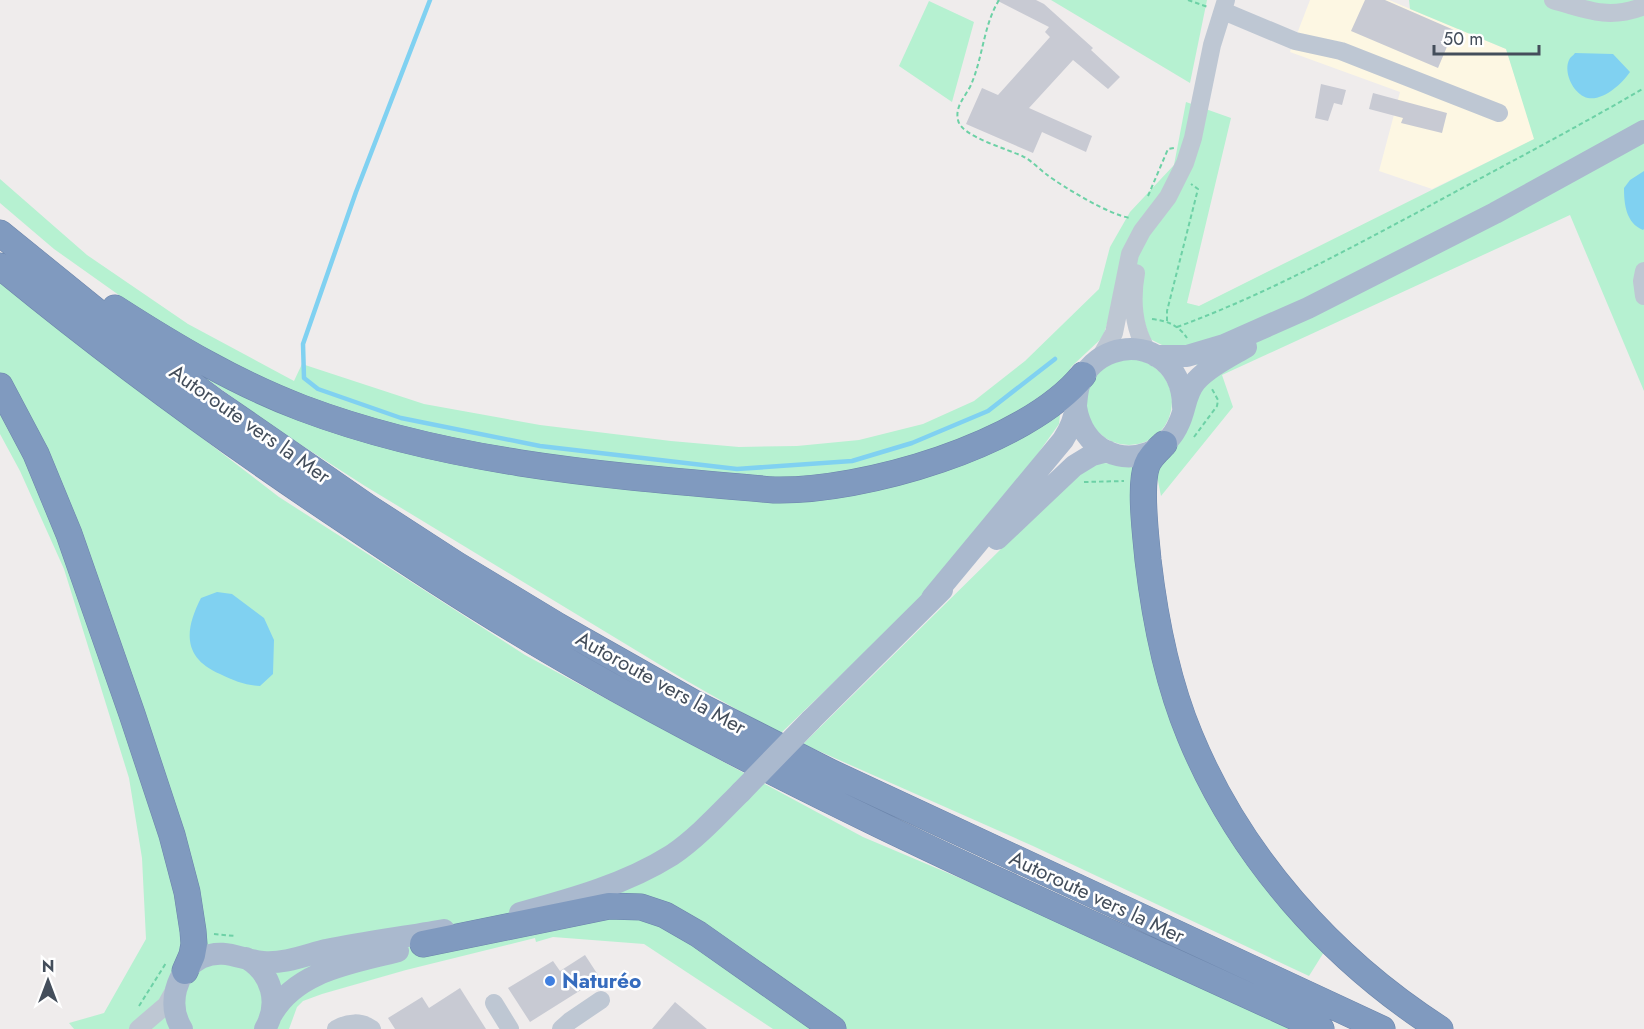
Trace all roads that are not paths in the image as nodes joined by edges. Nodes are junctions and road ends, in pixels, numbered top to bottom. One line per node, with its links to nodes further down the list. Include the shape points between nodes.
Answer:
1 (1553, 0): 3 (street, via 1601,13 1622,13)
2 (1228, 4): 4 (street, via 1295,41 1341,51); 12 (street, via 1225,38 1202,149 1190,184 1154,234 1137,269 1134,312 1140,338); 13 (street, via 1212,45 1190,149 1168,197 1133,248 1114,333)
3 (1644, 6)
4 (1499, 113)
5 (1639, 133): 11 (main road, via 1485,218)
6 (0, 233): 7 (highway, Autoroute vers la Mer)
7 (25, 253): 13 (highway, via 42,254 115,308 181,349 302,408 426,446 553,467 774,490 847,484 907,470 991,439 1046,408 1068,392); 35 (highway, Autoroute vers la Mer, via 132,340 295,458 457,565 606,654 832,774)
8 (0, 266): 34 (highway, via 191,415 283,479 582,670 831,800)
9 (1644, 271): 10 (street)
10 (1644, 296)
11 (1308, 308): 12 (main road, via 1224,345 1187,356); 16 (main road, via 1204,373 1190,390)
12 (1152, 354): 13 (main road, via 1123,349); 16 (main road, via 1175,374)
13 (1092, 366): 15 (main road, via 1077,390)
14 (0, 386): 23 (highway, via 36,454 72,543 172,835 185,884 194,944)
15 (1076, 407): 18 (main road, via 1088,436); 19 (main road, via 1062,441)
16 (1184, 407): 17 (main road, via 1179,424)
17 (1164, 444): 18 (main road, via 1140,455 1123,456); 36 (highway, via 1145,470 1146,539 1158,626 1190,737 1221,799 1288,897 1362,970)
18 (1107, 451): 19 (main road, via 1074,466)
19 (932, 598): 20 (main road, bridge, via 741,792 674,854 603,888)
20 (473, 925): 21 (main road); 22 (main road, via 273,962)
21 (423, 944): 26 (main road, via 311,978 286,993); 33 (highway, via 609,906 641,907 698,934)
22 (244, 957): 23 (main road, via 227,953 209,955 198,960); 26 (main road, via 259,968 270,984 273,999)
23 (181, 979): 27 (street, via 166,1005); 28 (main road, via 175,1011)
24 (601, 1000): 32 (street)
25 (494, 1003): 31 (street)
26 (268, 1023)
27 (138, 1029)
28 (182, 1029)
29 (336, 1029): 30 (street, via 350,1023)
30 (372, 1029)
31 (510, 1029)
32 (561, 1029)
33 (833, 1029)
34 (1321, 1029)
35 (1382, 1029)
36 (1440, 1029)

